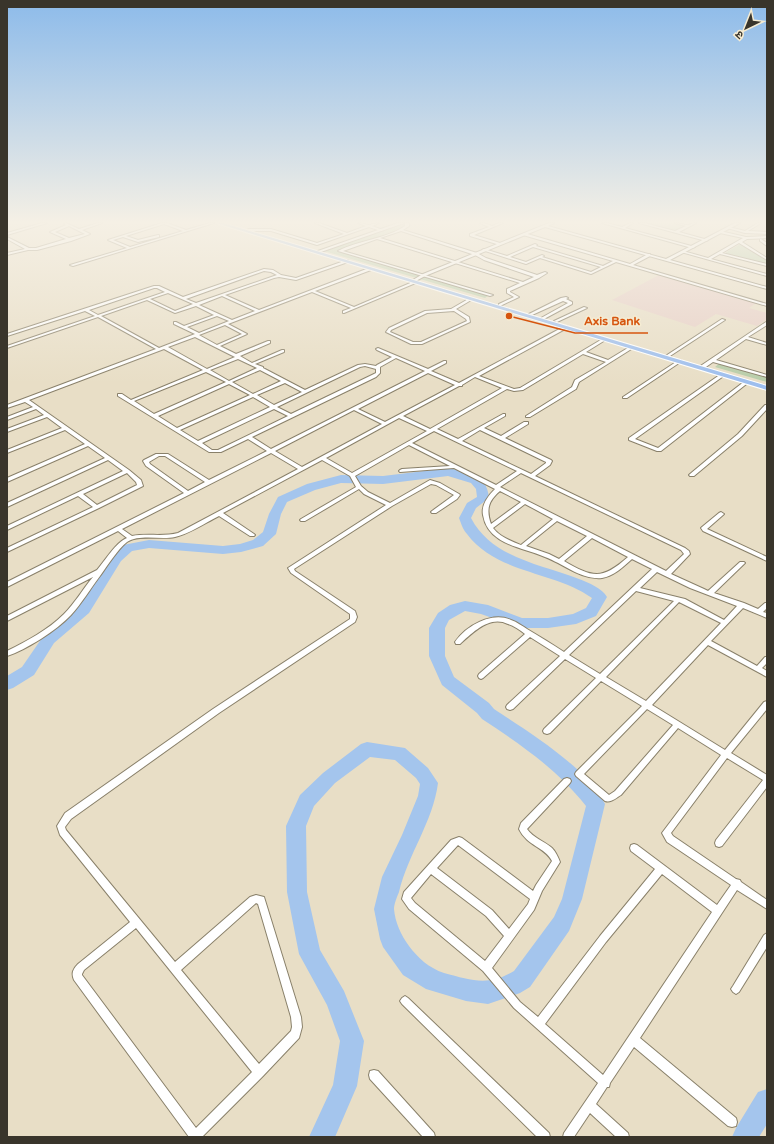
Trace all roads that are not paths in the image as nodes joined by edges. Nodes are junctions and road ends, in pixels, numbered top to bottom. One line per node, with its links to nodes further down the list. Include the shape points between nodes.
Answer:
1 (247, 276): 17 (street)
2 (278, 276): 20 (street)
3 (283, 276): 4 (street, via 293,279)
4 (306, 276)
5 (350, 276): 18 (street)
6 (398, 276): 14 (main road)
7 (400, 276): 14 (main road)
8 (422, 276): 14 (street)
9 (429, 276): 21 (street)
10 (501, 276): 15 (street)
11 (669, 276): 29 (street)
12 (726, 276): 16 (street)
13 (538, 277): 15 (street)
14 (415, 281): 25 (main road); 28 (main road); 30 (street)
15 (524, 283): 28 (street, via 507,291 518,297)
16 (767, 288)
17 (206, 290): 20 (street); 24 (street)
18 (311, 291): 30 (street); 34 (street)
19 (168, 292): 23 (street); 24 (street); 32 (street, via 154,286)
20 (220, 295): 27 (street); 34 (street)
21 (491, 295)
22 (567, 297): 26 (street)
23 (147, 299): 27 (street, via 173,312); 38 (street)
24 (182, 299): 27 (street)
25 (471, 299): 33 (street, via 454,307); 47 (main road)
26 (562, 299): 36 (street); 39 (street, via 571,303)
27 (195, 304): 37 (street)
28 (500, 305): 36 (main road)
29 (767, 305)
30 (354, 308): 35 (street)
31 (585, 308): 42 (street)
32 (85, 309): 38 (street); 48 (street)
33 (454, 310): 33 (street, via 426,312 388,332 412,343 426,342 469,321)
34 (258, 311): 41 (street)
35 (344, 312)
36 (531, 314): 39 (main road)
37 (217, 315): 41 (street); 46 (street)
38 (98, 316): 52 (street); 58 (street)
39 (543, 318): 42 (main road)
40 (723, 320): 63 (street)
41 (231, 321): 44 (street)
42 (556, 321): 63 (main road)
43 (175, 322): 46 (street)
44 (225, 324): 49 (street); 55 (street, via 245,334)
45 (767, 324): 50 (street)
46 (184, 327): 49 (street)
47 (566, 327): 51 (main road); 76 (street)
48 (7, 334): 52 (street)
49 (196, 334): 55 (street); 58 (street)
50 (746, 338): 54 (street); 65 (street)
51 (605, 339): 57 (main road); 61 (street)
52 (20, 342): 56 (street)
53 (269, 342): 62 (street)
54 (767, 344)
55 (217, 346): 62 (street)
56 (7, 347)
57 (632, 347): 63 (main road); 66 (street)
58 (161, 348): 73 (street); 89 (street)
59 (378, 349): 64 (street)
60 (283, 351): 69 (street)
61 (583, 352): 66 (street); 83 (street, via 521,389)
62 (237, 356): 69 (street); 73 (street)
63 (667, 356): 67 (main road); 70 (main road)
64 (395, 357): 72 (street); 74 (street)
65 (712, 360): 70 (street); 77 (street)
66 (608, 361): 100 (street, via 577,381 574,388)
67 (680, 361): 70 (main road); 88 (street)
68 (445, 362): 74 (street)
69 (252, 364): 71 (street)
70 (702, 367): 75 (main road); 82 (main road)
71 (260, 368): 78 (street); 80 (street)
72 (377, 368): 85 (street, via 359,366); 99 (street, via 378,373 374,376)
73 (206, 371): 80 (street); 90 (street)
74 (428, 371): 81 (street); 95 (street)
75 (723, 375): 79 (main road); 79 (street, via 632,438 659,450)
76 (476, 376): 81 (street); 83 (street)
77 (767, 376)
78 (285, 381): 85 (street); 87 (street)
79 (747, 382): 84 (main road)
80 (228, 383): 87 (street); 98 (street)
81 (460, 385): 101 (street)
82 (767, 385)
83 (506, 388): 108 (street)
84 (767, 388)
85 (306, 392): 93 (street)
86 (120, 395): 90 (street)
87 (252, 396): 93 (street); 107 (street)
88 (625, 397)
89 (26, 400): 92 (street); 94 (street)
90 (131, 402): 98 (street)
91 (767, 406): 126 (street, via 740,435)
92 (7, 407)
93 (274, 407): 99 (street); 113 (street)
94 (37, 408): 96 (street); 102 (street)
95 (355, 409): 104 (street); 116 (street)
96 (48, 415): 105 (street); 109 (street)
97 (503, 415): 106 (street)
98 (154, 416): 107 (street)
99 (291, 416): 110 (street)
100 (528, 416)
101 (400, 417): 104 (street); 108 (street)
102 (7, 419)
103 (526, 423): 111 (street)
104 (386, 424): 119 (street)
105 (66, 428): 115 (street); 117 (street)
106 (480, 428): 111 (street); 112 (street)
107 (176, 430): 113 (street)
108 (432, 430): 112 (street); 114 (street)
109 (7, 431)
110 (248, 437): 113 (street, via 214,451); 116 (street)
111 (501, 438): 125 (street, via 548,461 548,464)
112 (458, 441): 124 (street)
113 (198, 443)
114 (409, 443): 120 (street); 128 (street)
115 (88, 444): 118 (street); 127 (street)
116 (271, 451): 121 (street); 129 (street)
117 (7, 452)
118 (109, 458): 122 (street); 134 (street)
119 (323, 458): 121 (street); 128 (street)
120 (455, 467): 123 (street); 130 (street)
121 (302, 469): 138 (street)
122 (127, 471): 132 (street); 136 (street, via 139,481 140,486)
123 (402, 471)
124 (520, 471): 125 (street); 130 (street)
125 (531, 476): 156 (street, via 687,552)
126 (692, 476)
127 (7, 480)
128 (356, 480): 135 (street, via 366,493); 141 (street)
129 (209, 482): 131 (street); 131 (street, via 166,455 158,455 146,461)
130 (497, 489): 133 (street); 143 (street, via 485,509)
131 (188, 493): 144 (street)
132 (79, 494): 136 (street); 142 (street)
133 (524, 502): 140 (street); 143 (street)
134 (7, 505)
135 (390, 505): 137 (street, via 426,483 434,482 457,495); 193 (street, via 291,568 293,572 353,613 353,620 216,711 68,816 61,826 63,832)
136 (97, 507): 149 (street)
137 (434, 512)
138 (220, 514): 145 (street); 147 (street, via 175,536)
139 (721, 514): 151 (street, via 704,528 705,530)
140 (557, 518): 146 (street); 148 (street)
141 (303, 520)
142 (7, 528)
143 (490, 528): 148 (street, via 501,537)
144 (119, 529): 147 (street); 157 (street)
145 (252, 535)
146 (591, 536): 150 (street); 152 (street)
147 (131, 538): 155 (street, via 121,544)
148 (523, 546): 152 (street)
149 (7, 550)
150 (632, 556): 152 (street, via 611,573 600,576 582,573); 154 (street)
151 (767, 559)
152 (560, 561)
153 (742, 562): 159 (street)
154 (656, 569): 156 (street); 158 (street)
155 (100, 570): 165 (street); 170 (street, via 64,618 34,640)
156 (667, 574): 159 (street)
157 (7, 586)
158 (635, 589): 160 (street); 171 (street)
159 (709, 594): 161 (street)
160 (678, 600): 166 (street); 176 (street)
161 (742, 605): 163 (street); 166 (street)
162 (767, 605): 163 (street)
163 (759, 612): 164 (street)
164 (767, 616)
165 (7, 619)
166 (725, 623): 169 (street)
167 (530, 634): 168 (street, via 509,621 492,619 477,626); 171 (street); 175 (street)
168 (458, 642)
169 (707, 642): 173 (street); 178 (street)
170 (7, 654)
171 (565, 655): 176 (street); 179 (street)
172 (767, 659): 173 (street)
173 (758, 669): 174 (street)
174 (767, 674)
175 (481, 676)
176 (601, 677): 178 (street); 181 (street)
177 (767, 704): 182 (street)
178 (647, 705): 180 (street); 180 (street, via 579,774 608,799 618,793)
179 (510, 707)
180 (678, 724): 182 (street)
181 (547, 731)
182 (726, 754): 183 (street); 189 (street, via 666,833 670,839)
183 (767, 780): 185 (street)
184 (567, 781): 190 (street, via 522,829 552,853 556,862)
185 (719, 843)
186 (634, 848): 187 (street)
187 (661, 868): 192 (street); 200 (street)
188 (432, 870): 190 (street, via 454,843 459,841); 194 (street, via 489,913); 196 (street, via 407,895 407,902)
189 (737, 883): 191 (street); 192 (street)
190 (535, 898): 194 (street, via 531,908)
191 (767, 905)
192 (718, 911): 201 (street)
193 (137, 922): 197 (street); 207 (street, via 81,967 77,977)
194 (510, 936): 196 (street)
195 (767, 938): 198 (street)
196 (486, 968): 200 (street, via 509,996)
197 (175, 969): 202 (street); 202 (street, via 253,900 261,900 297,1027 291,1040)
198 (736, 989)
199 (405, 1001): 209 (street)
200 (539, 1024): 204 (street)
201 (634, 1040): 204 (street); 206 (street)
202 (259, 1072): 207 (street)
203 (374, 1075): 208 (street)
204 (605, 1083): 205 (street)
205 (590, 1106): 210 (street); 211 (street)
206 (732, 1122)
207 (195, 1137)
208 (430, 1137)
209 (545, 1137)
210 (568, 1137)
211 (624, 1137)

